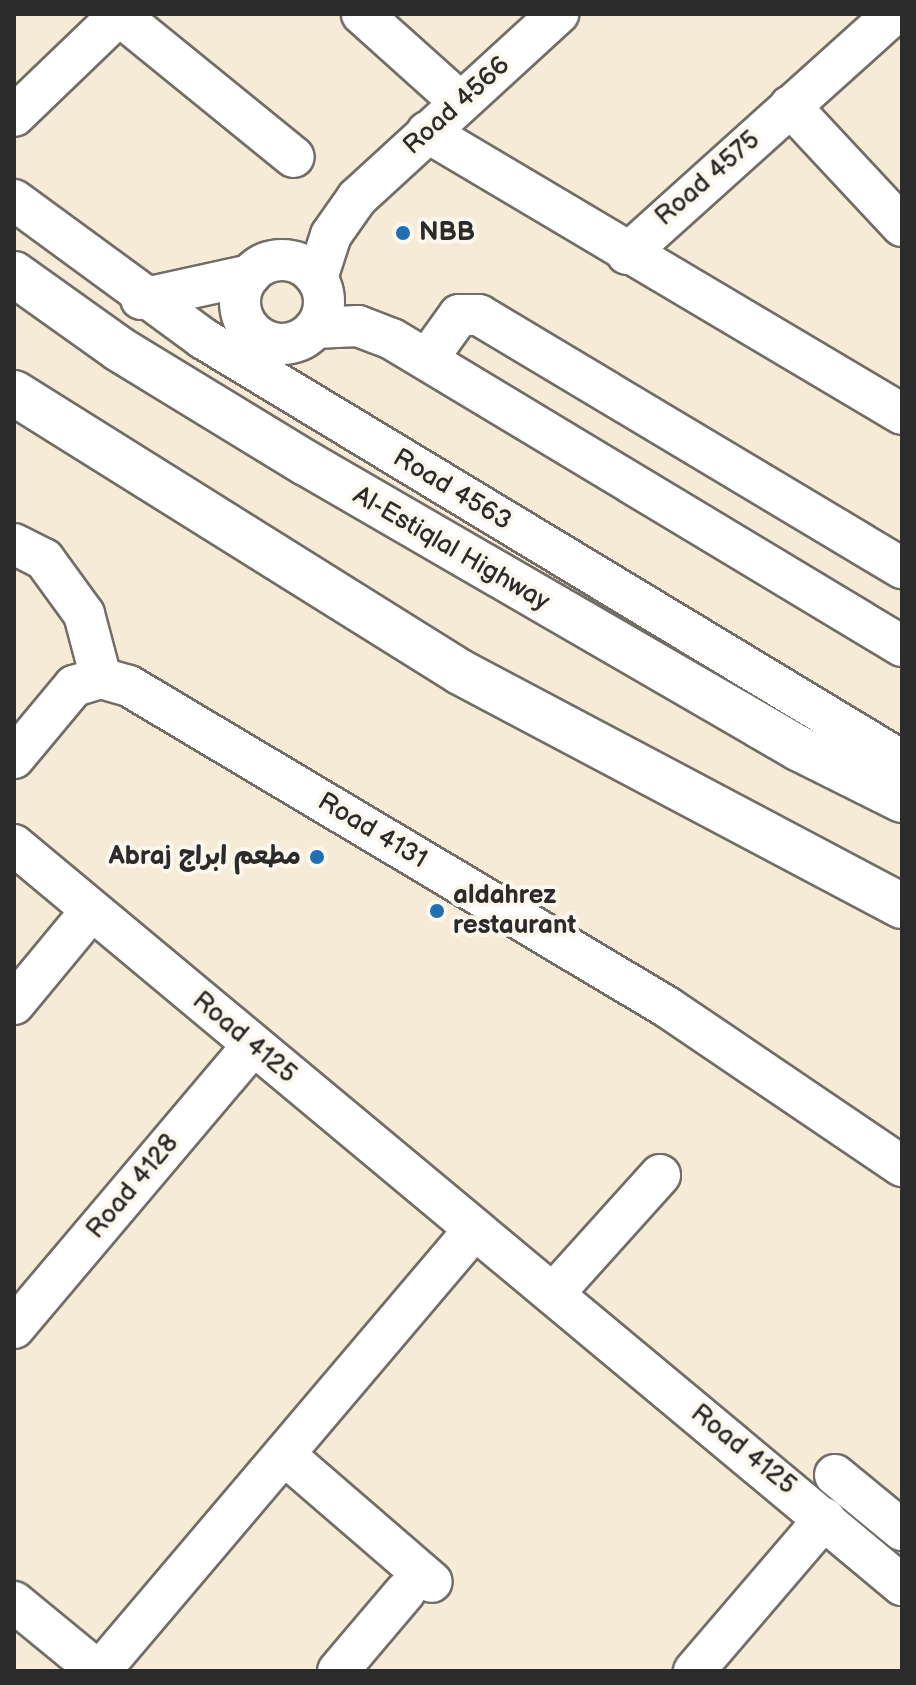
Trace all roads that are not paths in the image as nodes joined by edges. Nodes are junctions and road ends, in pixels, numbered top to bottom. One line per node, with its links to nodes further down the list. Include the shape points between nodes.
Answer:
1 (119, 14): 7 (street); 9 (street)
2 (362, 14): 5 (street)
3 (558, 14): 5 (street, Road 4566)
4 (894, 14): 6 (street, Road 4575)
5 (460, 102): 8 (street, Road 4566)
6 (790, 106): 12 (street); 13 (street, Road 4575)
7 (14, 116)
8 (427, 132): 10 (street, Road 4566); 13 (street)
9 (294, 157)
10 (357, 198): 14 (street, Road 4566); 17 (street, Road 4566, via 331,235)
11 (14, 200): 16 (street, Road 4563)
12 (902, 226)
13 (627, 254): 20 (street)
14 (263, 267): 16 (street); 17 (street, via 299,264); 17 (street, via 240,297 251,331 272,343)
15 (14, 274): 32 (main road, Al-Estiqlal Highway, via 119,349 319,471 785,741)
16 (141, 299): 21 (street, Road 4563)
17 (315, 309): 18 (street, via 375,331); 21 (street, via 309,375)
18 (439, 367): 22 (street, via 459,315 472,313); 23 (street)
19 (14, 393): 34 (main road, via 460,672)
20 (902, 414)
21 (343, 424): 31 (street, Road 4563)
22 (730, 468): 23 (street); 25 (street)
23 (697, 524): 26 (street)
24 (14, 544): 29 (street, via 44,559 84,614)
25 (902, 568)
26 (837, 608): 27 (street); 28 (street)
27 (902, 646)
28 (902, 674)
29 (101, 678): 30 (street, via 63,696); 38 (street, Road 4131, via 129,686 667,1007)
30 (14, 758)
31 (902, 761)
32 (902, 800)
33 (14, 845): 35 (street, Road 4125)
34 (902, 906)
35 (91, 911): 36 (street); 37 (street, Road 4125)
36 (14, 1004)
37 (253, 1045): 40 (street, Road 4125); 42 (street, Road 4128)
38 (902, 1166)
39 (660, 1175): 41 (street)
40 (474, 1230): 41 (street, Road 4125); 43 (street)
41 (553, 1294): 46 (street, Road 4125)
42 (14, 1328)
43 (287, 1457): 50 (street); 51 (street, via 419,1587)
44 (835, 1475): 45 (street)
45 (868, 1502): 46 (street); 47 (street)
46 (834, 1525): 48 (street, Road 4125); 52 (street)
47 (902, 1530)
48 (895, 1563)
49 (14, 1602): 50 (street)
50 (90, 1668)
51 (338, 1671)
52 (694, 1671)

